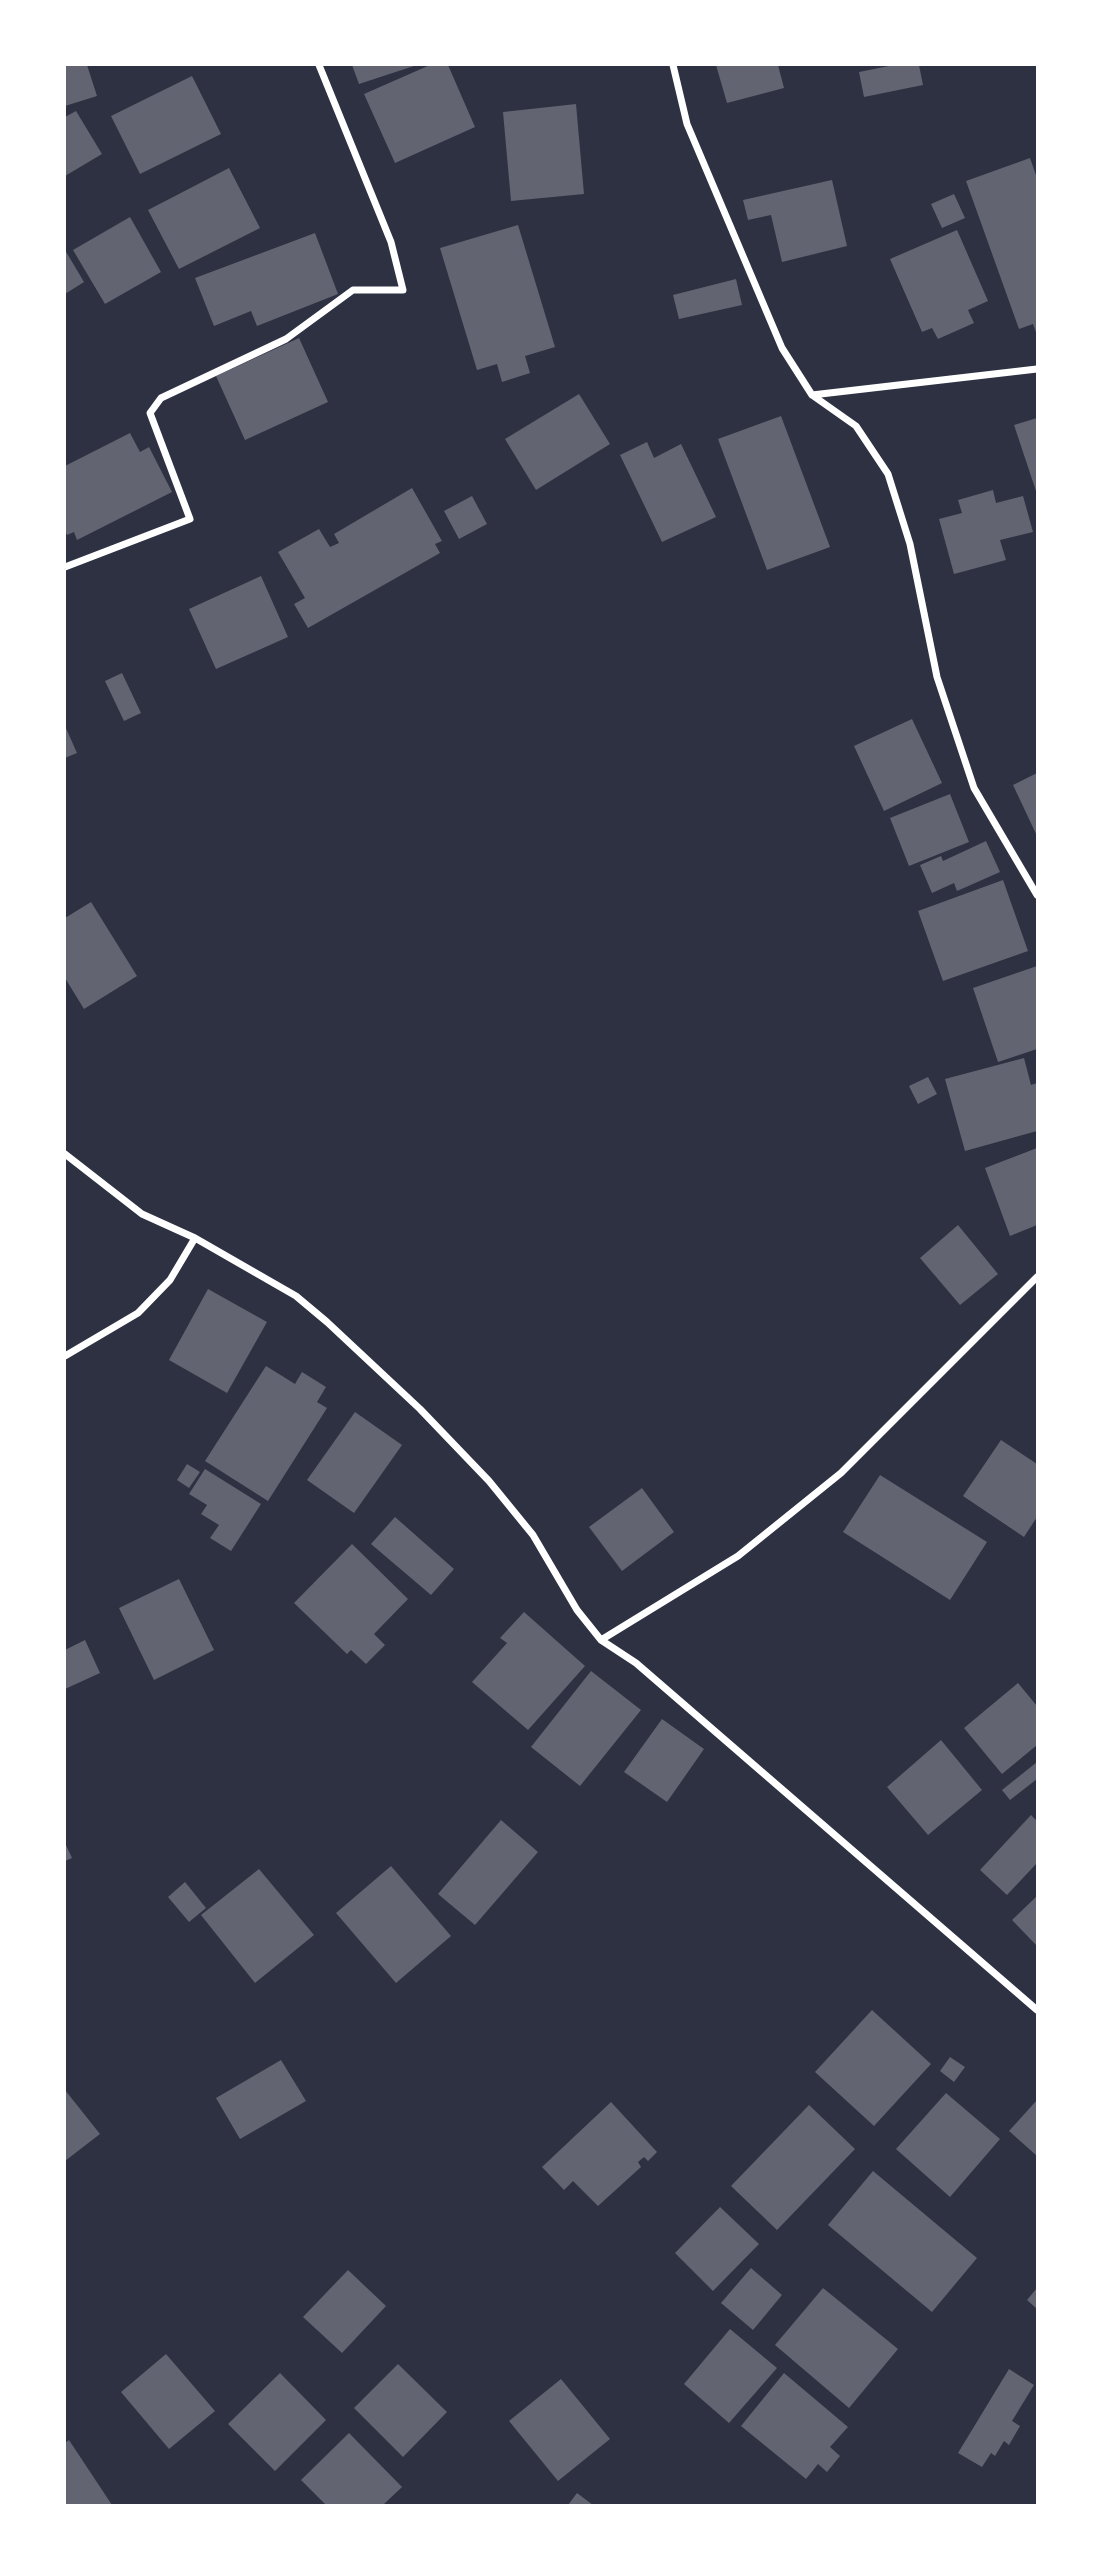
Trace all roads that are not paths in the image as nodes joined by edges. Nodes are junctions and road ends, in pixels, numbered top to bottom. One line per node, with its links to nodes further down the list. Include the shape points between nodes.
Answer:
1 (319, 65): 5 (street, via 391,242 402,290 353,290 286,338 161,398 150,413 190,519)
2 (673, 65): 4 (street, via 692,136 782,348)
3 (1037, 369): 4 (street)
4 (812, 395): 6 (street, via 856,426 888,474 910,544 937,677 974,788)
5 (65, 568)
6 (1037, 895)
7 (65, 1154): 8 (street, via 142,1214)
8 (195, 1238): 10 (street, via 170,1280 138,1313); 11 (street, via 296,1296 420,1409 533,1535 577,1610)
9 (1037, 1277): 11 (street, via 841,1473 738,1556)
10 (65, 1356)
11 (601, 1640): 12 (street, via 636,1663)
12 (1037, 2010)

